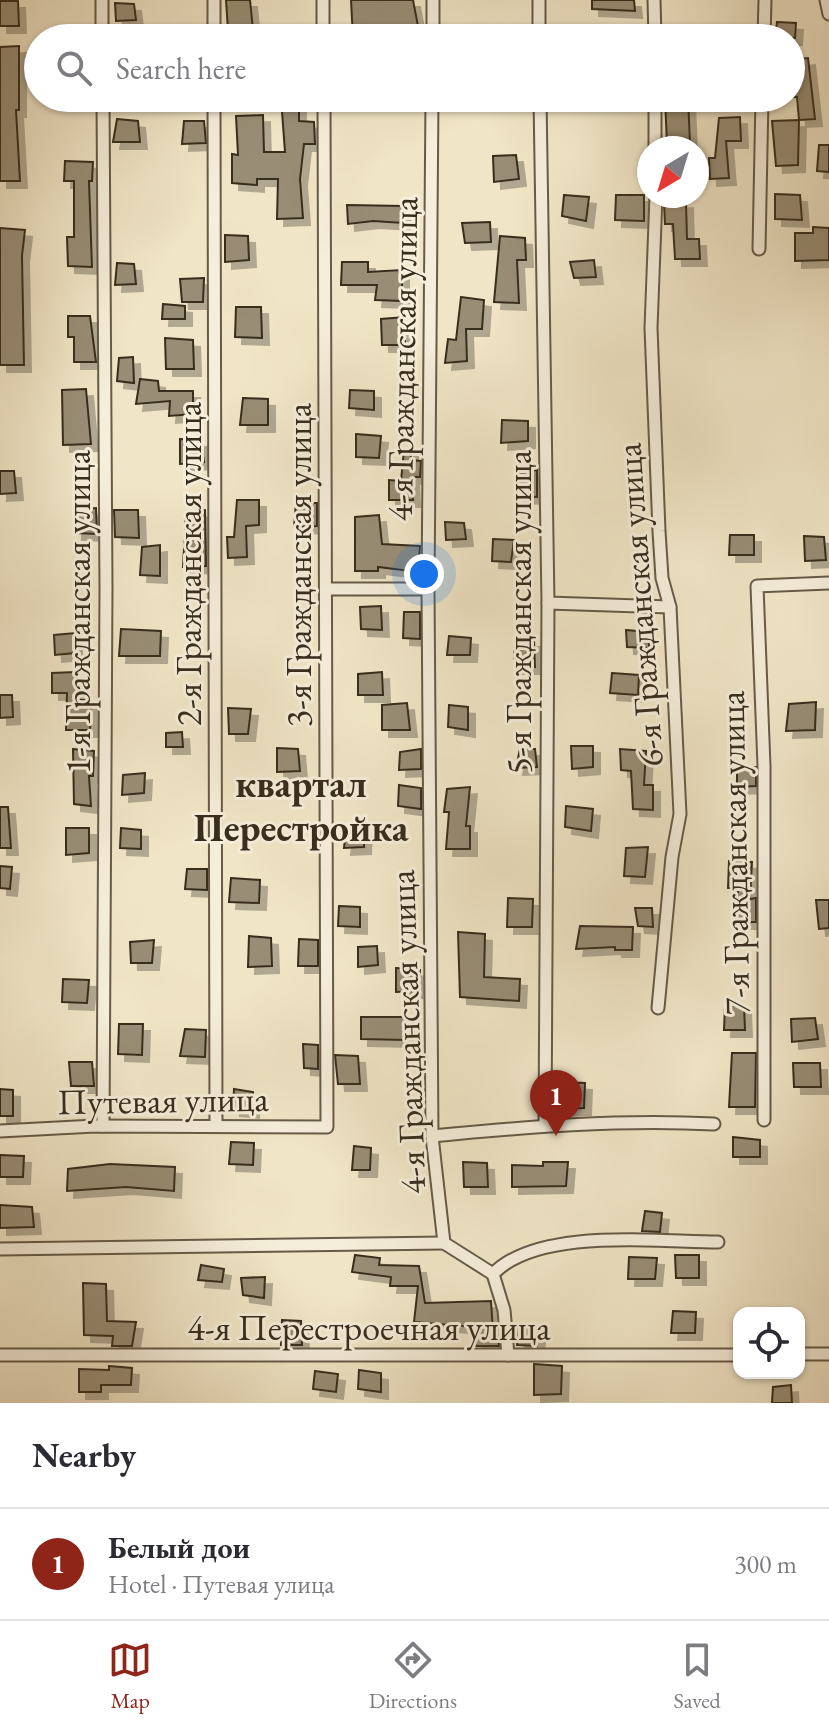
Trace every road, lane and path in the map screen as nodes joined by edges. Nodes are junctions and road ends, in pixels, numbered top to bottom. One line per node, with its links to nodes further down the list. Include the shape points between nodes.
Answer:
1 (102, 0): 10 (street)
2 (214, 0): 11 (street)
3 (323, 0): 12 (street)
4 (433, 0): 13 (street)
5 (539, 0): 14 (street)
6 (654, 0): 15 (street)
7 (765, 0): 16 (street)
8 (826, 0): 9 (street)
9 (829, 14)
10 (102, 24)
11 (214, 24)
12 (323, 24)
13 (433, 24)
14 (539, 24)
15 (655, 24)
16 (764, 24)
17 (103, 112): 36 (street, 1-я Гражданская улица)
18 (214, 112): 37 (street, 2-я Гражданская улица)
19 (324, 112): 28 (street, 3-я Гражданская улица)
20 (432, 112): 29 (street, 4-я Гражданская улица)
21 (540, 112): 30 (street, 5-я Гражданская улица)
22 (655, 112): 24 (street)
23 (762, 112): 26 (street)
24 (655, 136)
25 (656, 208): 31 (street, 6-я Гражданская улица, via 651,328 656,468 662,578)
26 (759, 249)
27 (829, 583): 33 (street, 7-я Гражданская улица, via 757,586 764,766)
28 (326, 589): 29 (street); 38 (street, 3-я Гражданская улица)
29 (428, 589): 40 (street, 4-я Гражданская улица)
30 (548, 603): 31 (street); 35 (street, 5-я Гражданская улица)
31 (670, 607): 32 (street, 6-я Гражданская улица, via 680,814)
32 (658, 1008)
33 (764, 1120)
34 (714, 1124): 35 (street)
35 (545, 1125): 40 (street)
36 (103, 1126): 37 (street, Путевая улица); 39 (street, Путевая улица)
37 (216, 1126): 38 (street, Путевая улица)
38 (327, 1127)
39 (0, 1131)
40 (432, 1136): 42 (street, 4-я Гражданская улица)
41 (718, 1242): 44 (street, via 539,1248 516,1256)
42 (444, 1243): 43 (street); 44 (street)
43 (0, 1249)
44 (493, 1274): 48 (street, via 504,1310)
45 (805, 1354): 46 (street)
46 (829, 1354)
47 (0, 1355): 48 (street, 4-я Перестроечная улица)
48 (508, 1355): 49 (street, 4-я Перестроечная улица)
49 (733, 1355)

